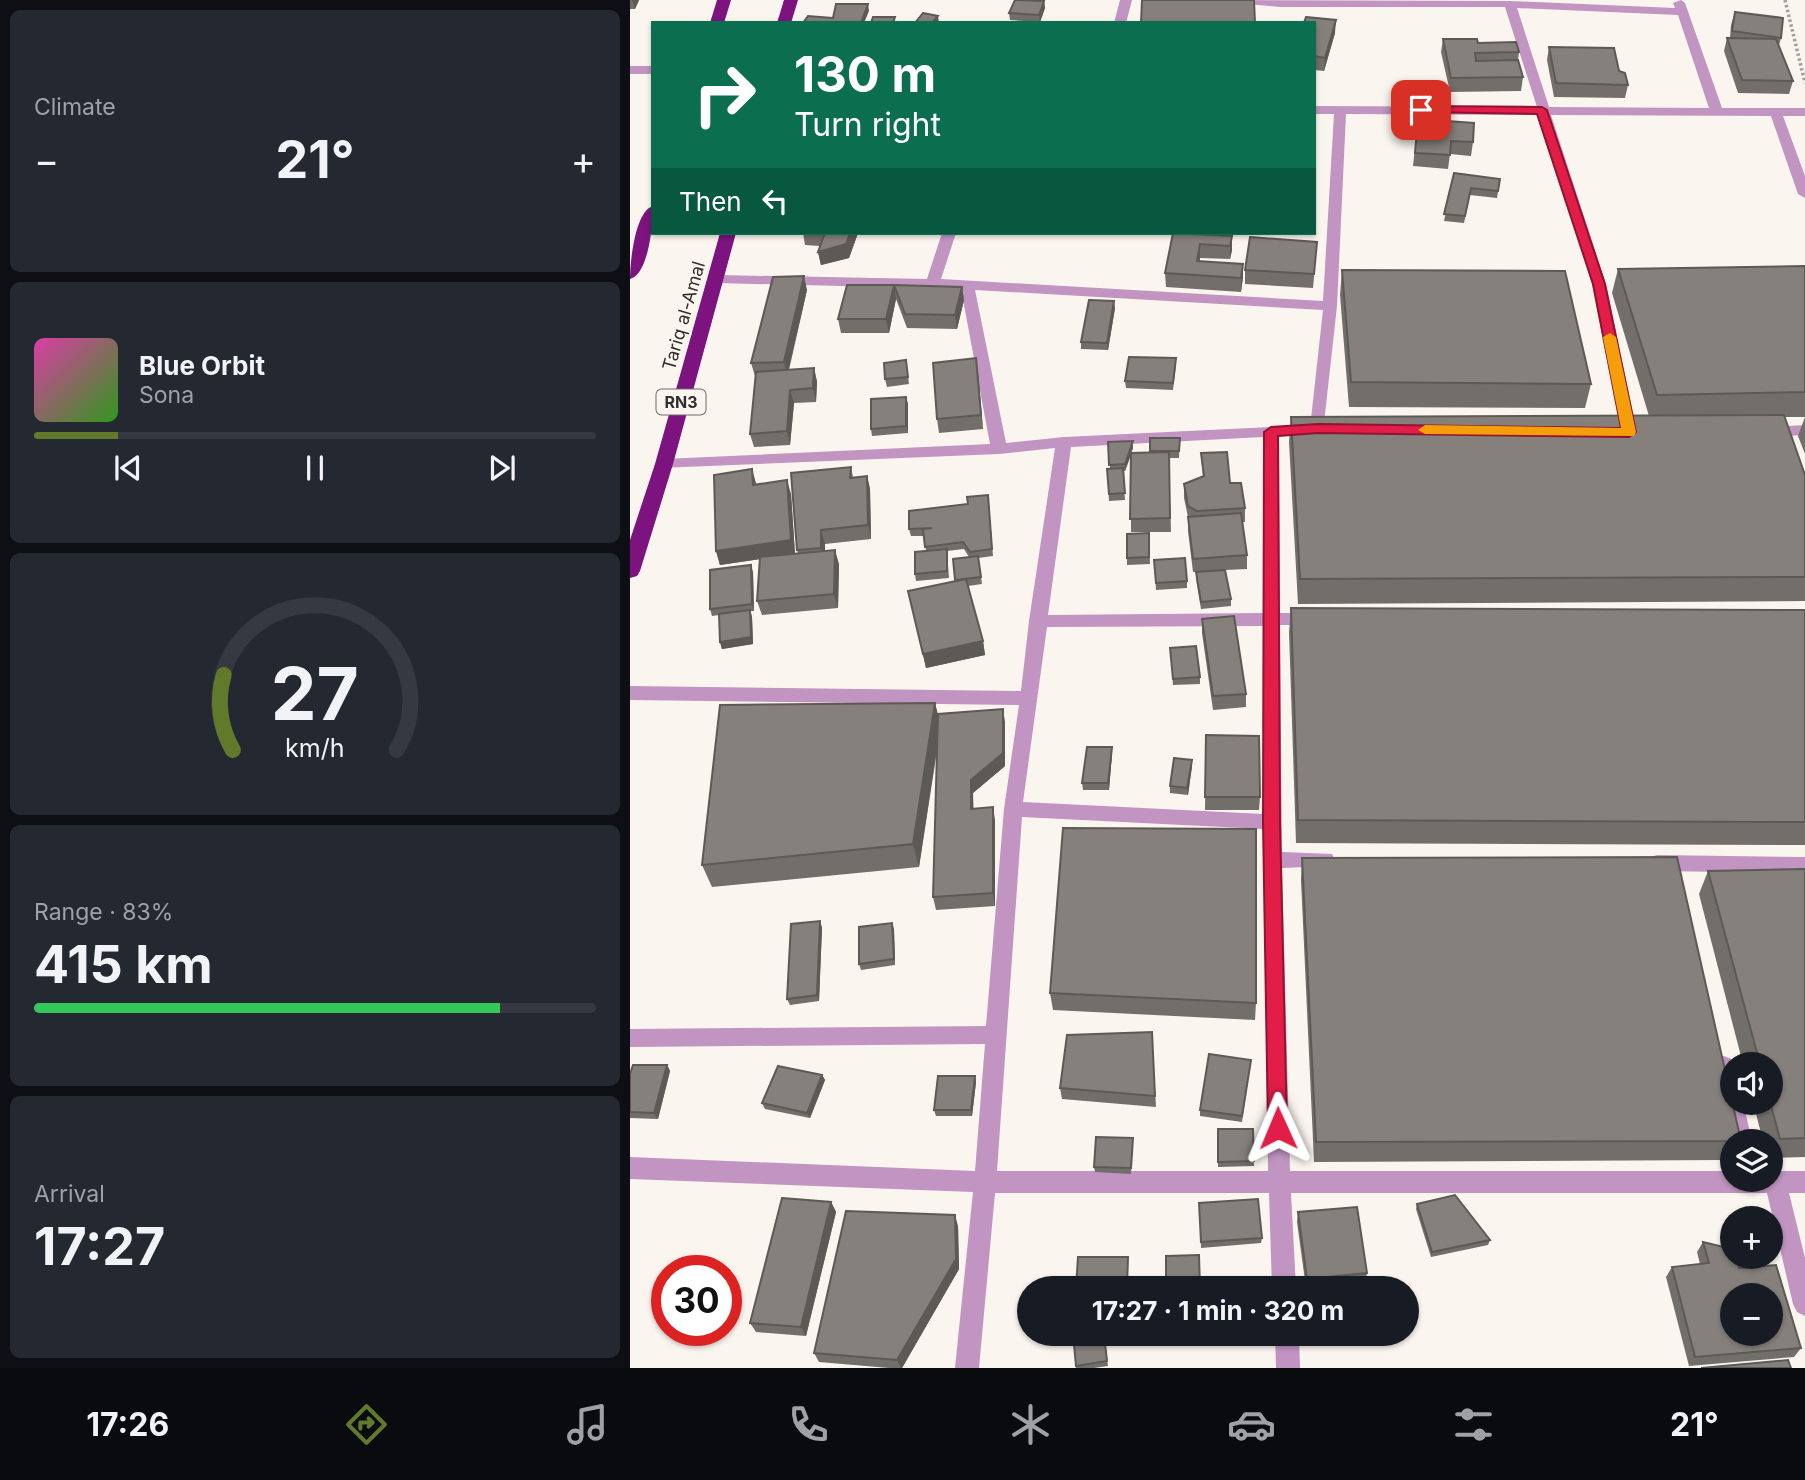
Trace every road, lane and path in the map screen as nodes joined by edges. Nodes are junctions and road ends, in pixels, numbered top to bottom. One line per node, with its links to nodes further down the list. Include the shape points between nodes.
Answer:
1 (724, 0): 8 (highway)
2 (791, 0): 9 (highway)
3 (1126, 0): 10 (street)
4 (1236, 0): 6 (street)
5 (1785, 0): 13 (path)
6 (1510, 4): 7 (street); 16 (street)
7 (1679, 6): 17 (street)
8 (719, 21)
9 (785, 21)
10 (1121, 21)
11 (630, 70): 12 (street)
12 (651, 70)
13 (1805, 83)
14 (1340, 109): 15 (street); 16 (street); 28 (street)
15 (1316, 110)
16 (1542, 110): 17 (street); 31 (street, via 1606,283)
17 (1717, 112): 18 (street)
18 (1776, 112): 19 (street); 20 (street)
19 (1805, 112)
20 (1805, 194)
21 (651, 216): 24 (highway)
22 (728, 235): 25 (highway, Tariq al-Amal / RN3)
23 (948, 235): 26 (street)
24 (630, 274)
25 (717, 279): 26 (street); 35 (highway, Tariq al-Amal / RN3)
26 (933, 284): 27 (street)
27 (968, 287): 28 (street); 34 (street)
28 (1330, 306): 29 (street)
29 (1319, 429)
30 (1805, 430): 32 (street)
31 (1629, 432)
32 (1785, 434)
33 (1064, 442): 34 (street); 37 (street, via 1277,431); 39 (street)
34 (999, 449): 35 (street)
35 (664, 464): 36 (highway, Tariq al-Amal / RN3)
36 (630, 571)
37 (1272, 619): 38 (street); 39 (street); 43 (street)
38 (1326, 619)
39 (1037, 621): 41 (street)
40 (630, 693): 41 (street)
41 (1027, 698): 42 (street)
42 (1013, 809): 43 (street); 50 (street)
43 (1272, 822): 44 (street)
44 (1273, 860): 45 (street); 55 (street)
45 (1342, 860)
46 (1635, 863): 47 (street)
47 (1677, 864): 48 (street); 49 (street)
48 (1805, 865)
49 (1683, 890)
50 (996, 1035): 51 (street); 57 (street)
51 (630, 1038)
52 (1720, 1049): 53 (street)
53 (1738, 1129)
54 (630, 1168): 57 (street)
55 (1279, 1181): 56 (street); 57 (street); 61 (street)
56 (1720, 1181)
57 (985, 1182): 64 (street)
58 (1783, 1182): 59 (street)
59 (1805, 1182)
60 (1777, 1192): 62 (street)
61 (1283, 1276)
62 (1805, 1304)
63 (1288, 1346): 65 (street)
64 (967, 1368)
65 (1289, 1368)

